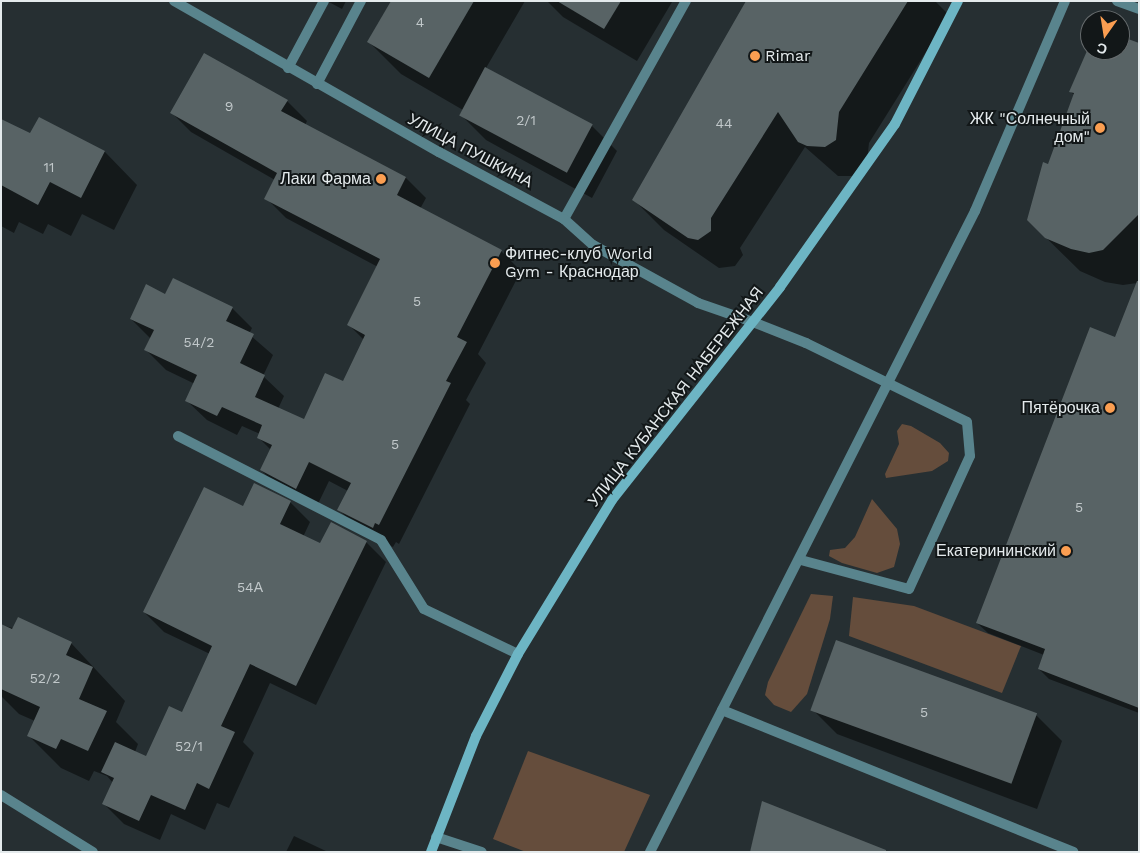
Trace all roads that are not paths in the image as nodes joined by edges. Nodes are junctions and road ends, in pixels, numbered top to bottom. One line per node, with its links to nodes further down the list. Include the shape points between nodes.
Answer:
1 (174, 1): 9 (street, УЛИЦА ПУШКИНА)
2 (324, 1): 9 (street)
3 (361, 1): 10 (street)
4 (686, 1): 11 (street)
5 (958, 1): 12 (main road, УЛИЦА КУБАНСКАЯ НАБЕРЕЖНАЯ, via 895,124)
6 (1065, 1): 13 (street, via 975,212)
7 (1117, 1): 8 (street)
8 (1139, 9)
9 (288, 68): 10 (street, УЛИЦА ПУШКИНА)
10 (317, 84): 11 (street, УЛИЦА ПУШКИНА)
11 (564, 219): 12 (street, УЛИЦА ПУШКИНА, via 593,245 698,303)
12 (753, 322): 13 (street, УЛИЦА ПУШКИНА); 16 (main road, УЛИЦА КУБАНСКАЯ НАБЕРЕЖНАЯ, via 612,500)
13 (888, 382): 15 (street); 15 (street, УЛИЦА ПУШКИНА, via 967,422 970,456 909,589)
14 (178, 436): 16 (street, via 381,540 424,609)
15 (801, 560): 17 (street)
16 (518, 654): 19 (main road, УЛИЦА КУБАНСКАЯ НАБЕРЕЖНАЯ, via 476,736)
17 (722, 710): 23 (street); 24 (street)
18 (1, 795): 20 (street)
19 (436, 837): 21 (main road, УЛИЦА КУБАНСКАЯ НАБЕРЕЖНАЯ); 22 (street)
20 (93, 852)
21 (431, 852)
22 (482, 852)
23 (650, 852)
24 (1072, 852)

